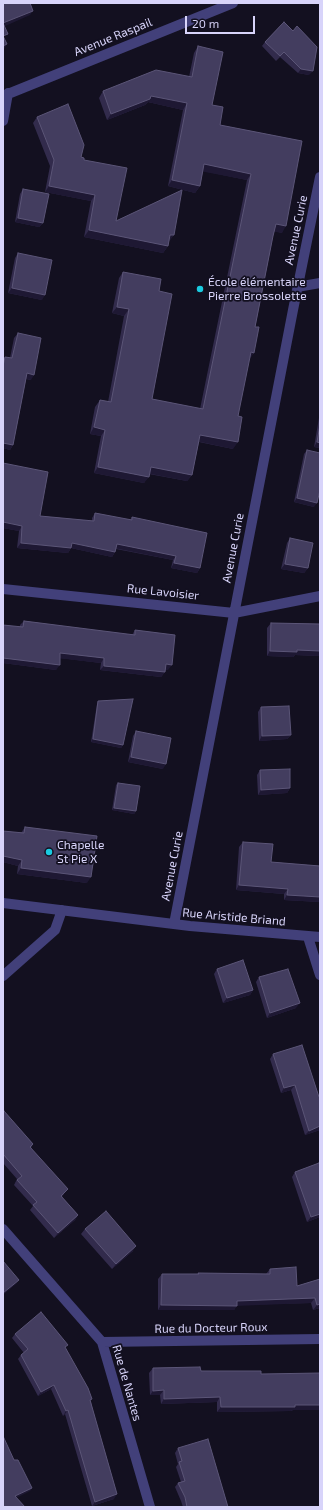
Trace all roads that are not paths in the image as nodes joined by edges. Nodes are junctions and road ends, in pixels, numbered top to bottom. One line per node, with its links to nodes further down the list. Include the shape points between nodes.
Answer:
1 (233, 3): 2 (street, Avenue Raspail)
2 (6, 94): 3 (street)
3 (3, 121)
4 (320, 177): 6 (street, Avenue Curie)
5 (320, 283): 6 (street)
6 (297, 287): 9 (street, Avenue Curie)
7 (3, 589): 9 (street, Rue Lavoisier)
8 (320, 596): 9 (street, Rue Lavoisier)
9 (234, 613): 12 (street, Avenue Curie)
10 (3, 903): 11 (street, Rue Aristide Briand)
11 (62, 910): 12 (street, Rue Aristide Briand); 16 (street, via 55,930)
12 (174, 924): 13 (street, Rue Aristide Briand)
13 (308, 937): 14 (street, Rue Aristide Briand); 15 (street)
14 (320, 937)
15 (320, 975)
16 (3, 976)
17 (3, 1229): 19 (street, Rue de Nantes)
18 (320, 1340): 19 (street, Rue du Docteur Roux)
19 (102, 1342): 20 (street, Rue de Nantes)
20 (150, 1507)

